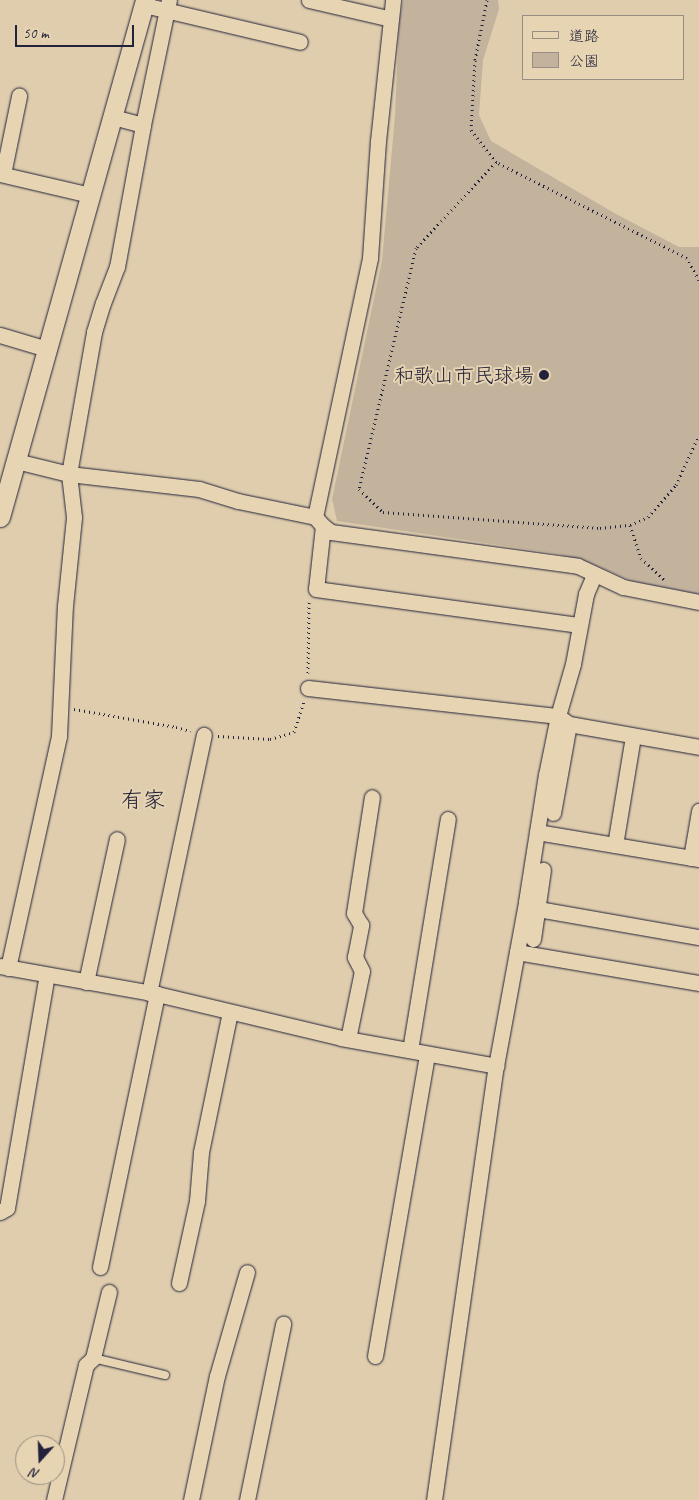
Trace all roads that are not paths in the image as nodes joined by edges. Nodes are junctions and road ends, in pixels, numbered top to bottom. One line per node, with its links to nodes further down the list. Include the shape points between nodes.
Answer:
1 (309, 0): 5 (street)
2 (393, 0): 5 (street)
3 (145, 2): 4 (street); 8 (street)
4 (168, 5): 6 (street); 9 (street)
5 (391, 19): 17 (street, via 370,258)
6 (300, 42)
7 (19, 96): 10 (street)
8 (113, 117): 9 (street); 11 (street)
9 (143, 125): 15 (street, via 117,267 94,332)
10 (1, 174): 11 (street)
11 (90, 195): 13 (street)
12 (0, 335): 13 (street)
13 (47, 349): 14 (street)
14 (16, 461): 15 (street); 16 (street)
15 (69, 474): 17 (street, via 198,489); 39 (street, via 74,517 59,736)
16 (0, 517)
17 (319, 522): 18 (street, via 331,532 578,566); 20 (street, via 316,589)
18 (594, 575): 19 (street, via 623,587); 20 (street, via 586,594)
19 (699, 602)
20 (580, 625): 22 (street)
21 (308, 688): 22 (street)
22 (564, 720): 24 (street); 28 (street); 30 (street)
23 (204, 735): 43 (street)
24 (633, 736): 25 (street); 32 (street)
25 (699, 747)
26 (372, 798): 45 (street, via 354,913 361,925 355,957 362,970)
27 (699, 811): 33 (street)
28 (553, 813)
29 (448, 819): 46 (street)
30 (537, 832): 32 (street); 38 (street)
31 (117, 839): 41 (street)
32 (615, 845): 33 (street)
33 (695, 859)
34 (543, 870): 35 (street)
35 (538, 909): 36 (street); 37 (street)
36 (699, 937)
37 (533, 940)
38 (517, 952): 42 (street); 48 (street)
39 (4, 967): 40 (street)
40 (47, 975): 41 (street); 49 (street, via 7,1208)
41 (86, 982): 43 (street)
42 (699, 983)
43 (153, 993): 44 (street); 50 (street)
44 (230, 1012): 45 (street); 52 (street, via 201,1152 197,1201)
45 (348, 1039): 46 (street)
46 (410, 1050): 47 (street)
47 (427, 1054): 48 (street); 55 (street)
48 (496, 1066): 61 (street)
49 (0, 1212)
50 (100, 1267)
51 (247, 1272): 59 (street, via 217,1376)
52 (179, 1283)
53 (109, 1292): 56 (street)
54 (283, 1324): 60 (street)
55 (375, 1356)
56 (93, 1358): 57 (lane); 58 (street, via 86,1365)
57 (165, 1375)
58 (54, 1500)
59 (190, 1500)
60 (247, 1500)
61 (434, 1500)

